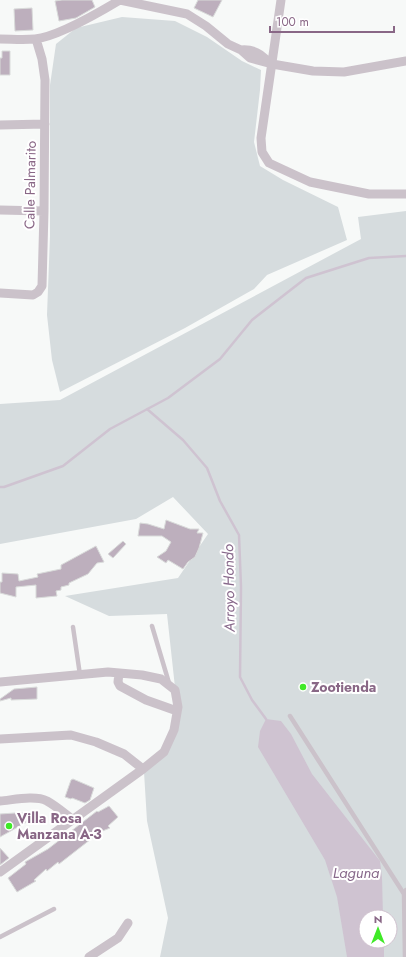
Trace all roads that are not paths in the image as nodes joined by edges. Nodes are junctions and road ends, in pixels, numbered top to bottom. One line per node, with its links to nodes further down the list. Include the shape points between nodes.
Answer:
1 (120, 0): 4 (street, via 51,35); 6 (street, via 187,14 250,58)
2 (281, 0): 6 (street)
3 (0, 39): 4 (street)
4 (36, 39): 7 (street, Calle Palmarito, via 45,80)
5 (406, 61): 6 (street, via 344,72 313,71)
6 (270, 63): 9 (street, via 261,138 262,152 269,163 310,182 369,194)
7 (45, 124): 8 (street); 11 (street, Calle Palmarito)
8 (0, 125)
9 (406, 194)
10 (0, 210): 11 (street)
11 (44, 211): 12 (street, Calle Palmarito, via 42,286 33,295)
12 (0, 293)
13 (152, 626): 18 (lane)
14 (73, 627): 16 (lane)
15 (119, 673): 16 (street); 18 (street, via 142,674 161,679); 19 (street, via 120,686 146,700)
16 (80, 675): 17 (street)
17 (0, 682)
18 (172, 688): 19 (street)
19 (177, 711): 22 (street, via 174,730 164,752)
20 (290, 716): 26 (lane)
21 (0, 739): 22 (street, via 71,735 124,754)
22 (143, 769): 24 (street)
23 (0, 801): 24 (street, via 41,799)
24 (72, 819): 25 (street)
25 (0, 872)
26 (405, 892): 31 (lane)
27 (54, 909): 29 (lane)
28 (128, 923): 30 (street, via 118,938)
29 (0, 937)
30 (89, 957)
31 (405, 957)

